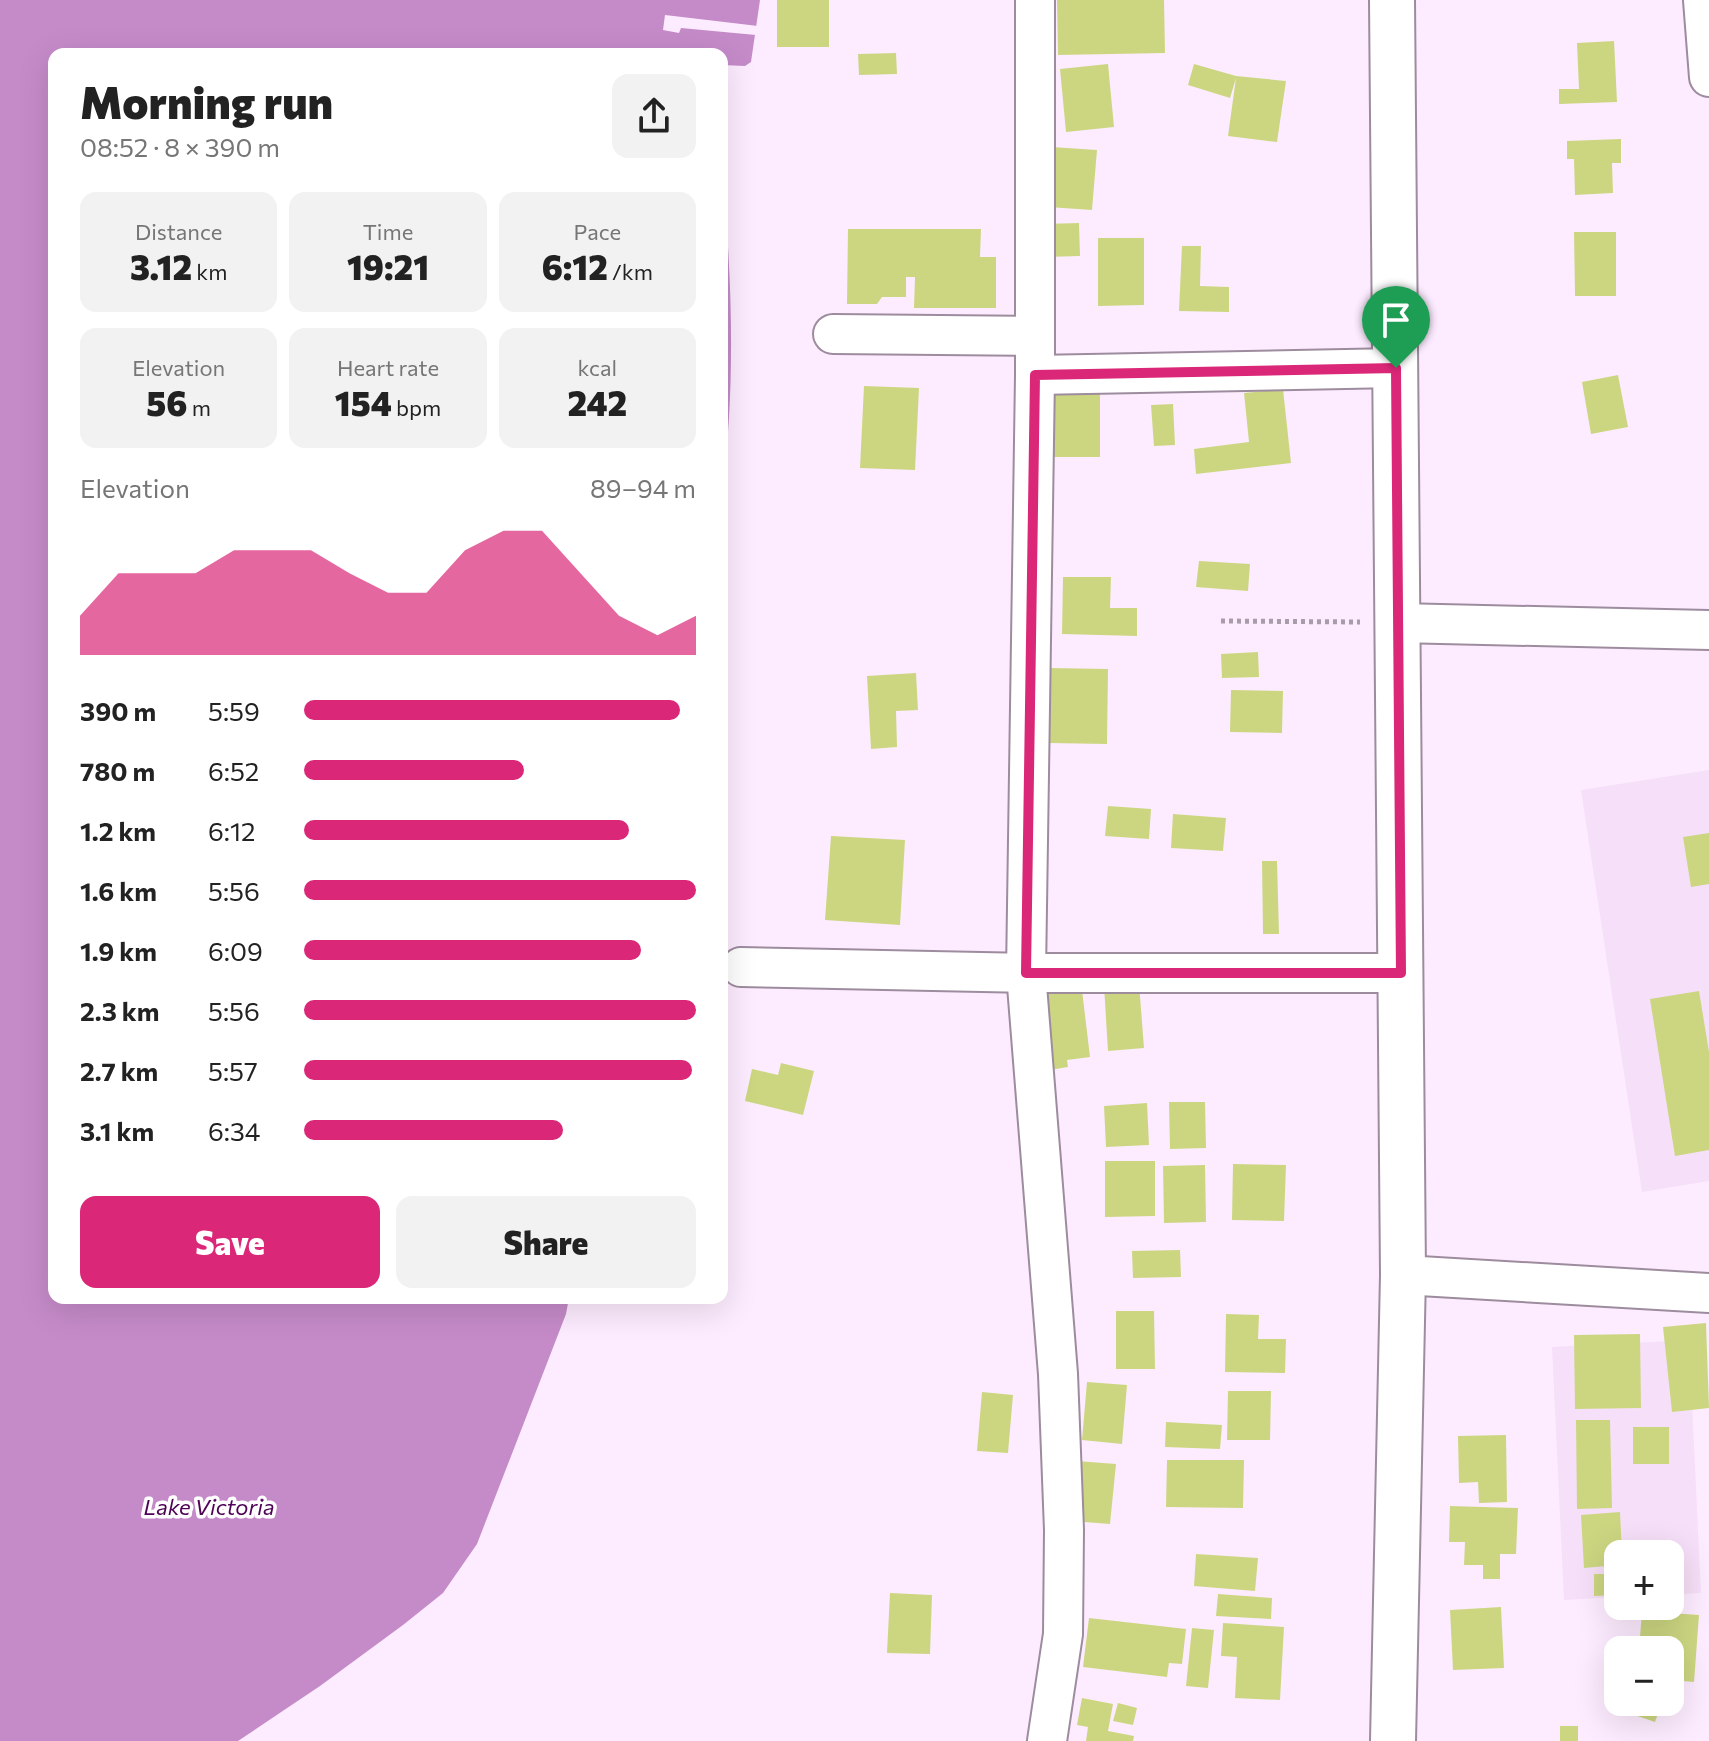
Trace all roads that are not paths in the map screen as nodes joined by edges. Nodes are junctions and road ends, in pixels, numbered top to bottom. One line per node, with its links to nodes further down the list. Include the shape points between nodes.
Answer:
1 (1035, 0): 6 (street)
2 (1392, 0): 7 (street)
3 (1703, 0): 4 (street)
4 (1709, 77)
5 (833, 334): 6 (street)
6 (1035, 336): 8 (street)
7 (1396, 368): 8 (street); 9 (street)
8 (1035, 375): 12 (street)
9 (1398, 623): 10 (street); 13 (street)
10 (1709, 630)
11 (741, 967): 12 (street)
12 (1026, 973): 13 (street); 16 (street, via 1057,1359 1064,1530 1063,1634)
13 (1401, 973): 14 (street)
14 (1403, 1275): 15 (street); 17 (street)
15 (1709, 1293)
16 (1047, 1741)
17 (1393, 1741)

